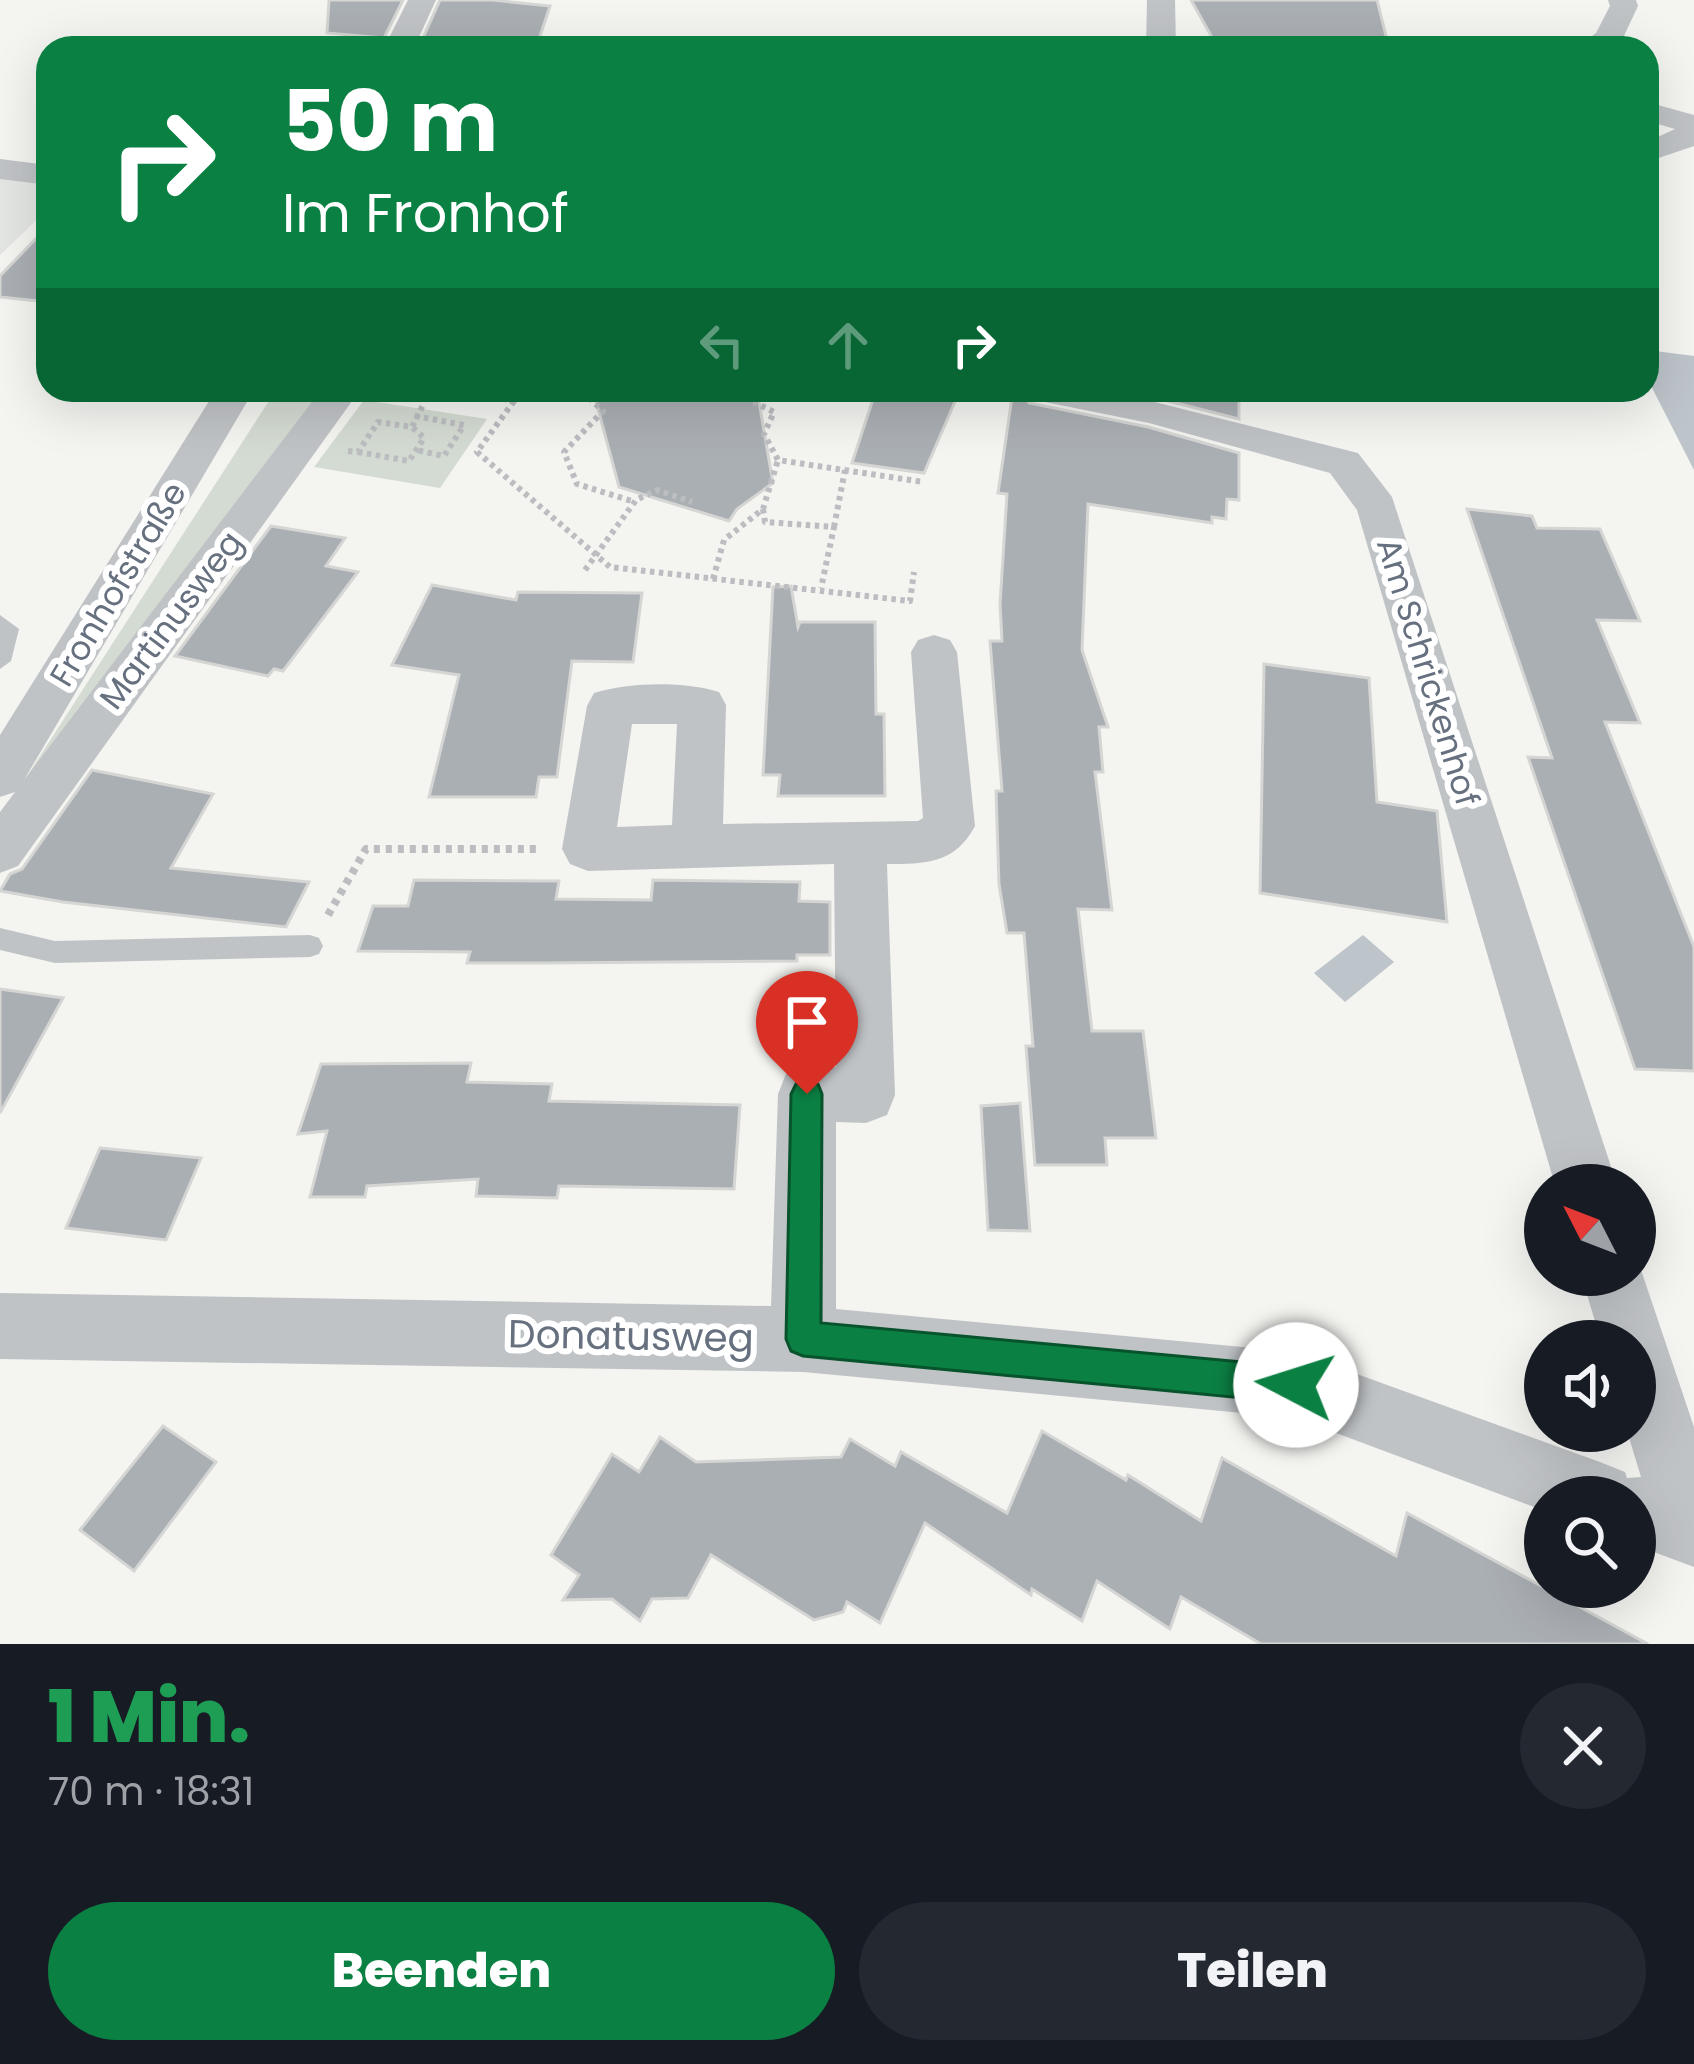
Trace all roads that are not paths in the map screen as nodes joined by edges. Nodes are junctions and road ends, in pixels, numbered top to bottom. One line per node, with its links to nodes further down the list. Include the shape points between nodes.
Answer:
1 (422, 0): 4 (street)
2 (1160, 0): 5 (street)
3 (1622, 0): 6 (street)
4 (405, 36)
5 (1161, 36)
6 (1609, 36)
7 (1659, 115): 8 (street)
8 (1694, 127): 9 (street)
9 (1659, 149)
10 (0, 169): 11 (street)
11 (36, 174)
12 (228, 402): 18 (street, Fronhofstraße)
13 (332, 402): 21 (street, Martinusweg)
14 (1156, 402): 24 (street, Am Schrickenhof, via 1344,463 1377,507)
15 (0, 623): 17 (lane, via 8,628)
16 (934, 652): 19 (street, via 949,826 928,843)
17 (0, 662)
18 (0, 777)
19 (860, 842): 20 (street); 26 (street, via 866,1095 807,1094)
20 (698, 844): 20 (street, via 588,849 611,706 703,706)
21 (0, 850)
22 (0, 938): 23 (lane, via 55,952)
23 (310, 946)
24 (1580, 1164)
25 (0, 1326): 26 (street, Donatusweg)
26 (803, 1339): 28 (street, Donatusweg, via 1296,1385)
27 (1656, 1443): 29 (street)
28 (1543, 1476)
29 (1674, 1524)

